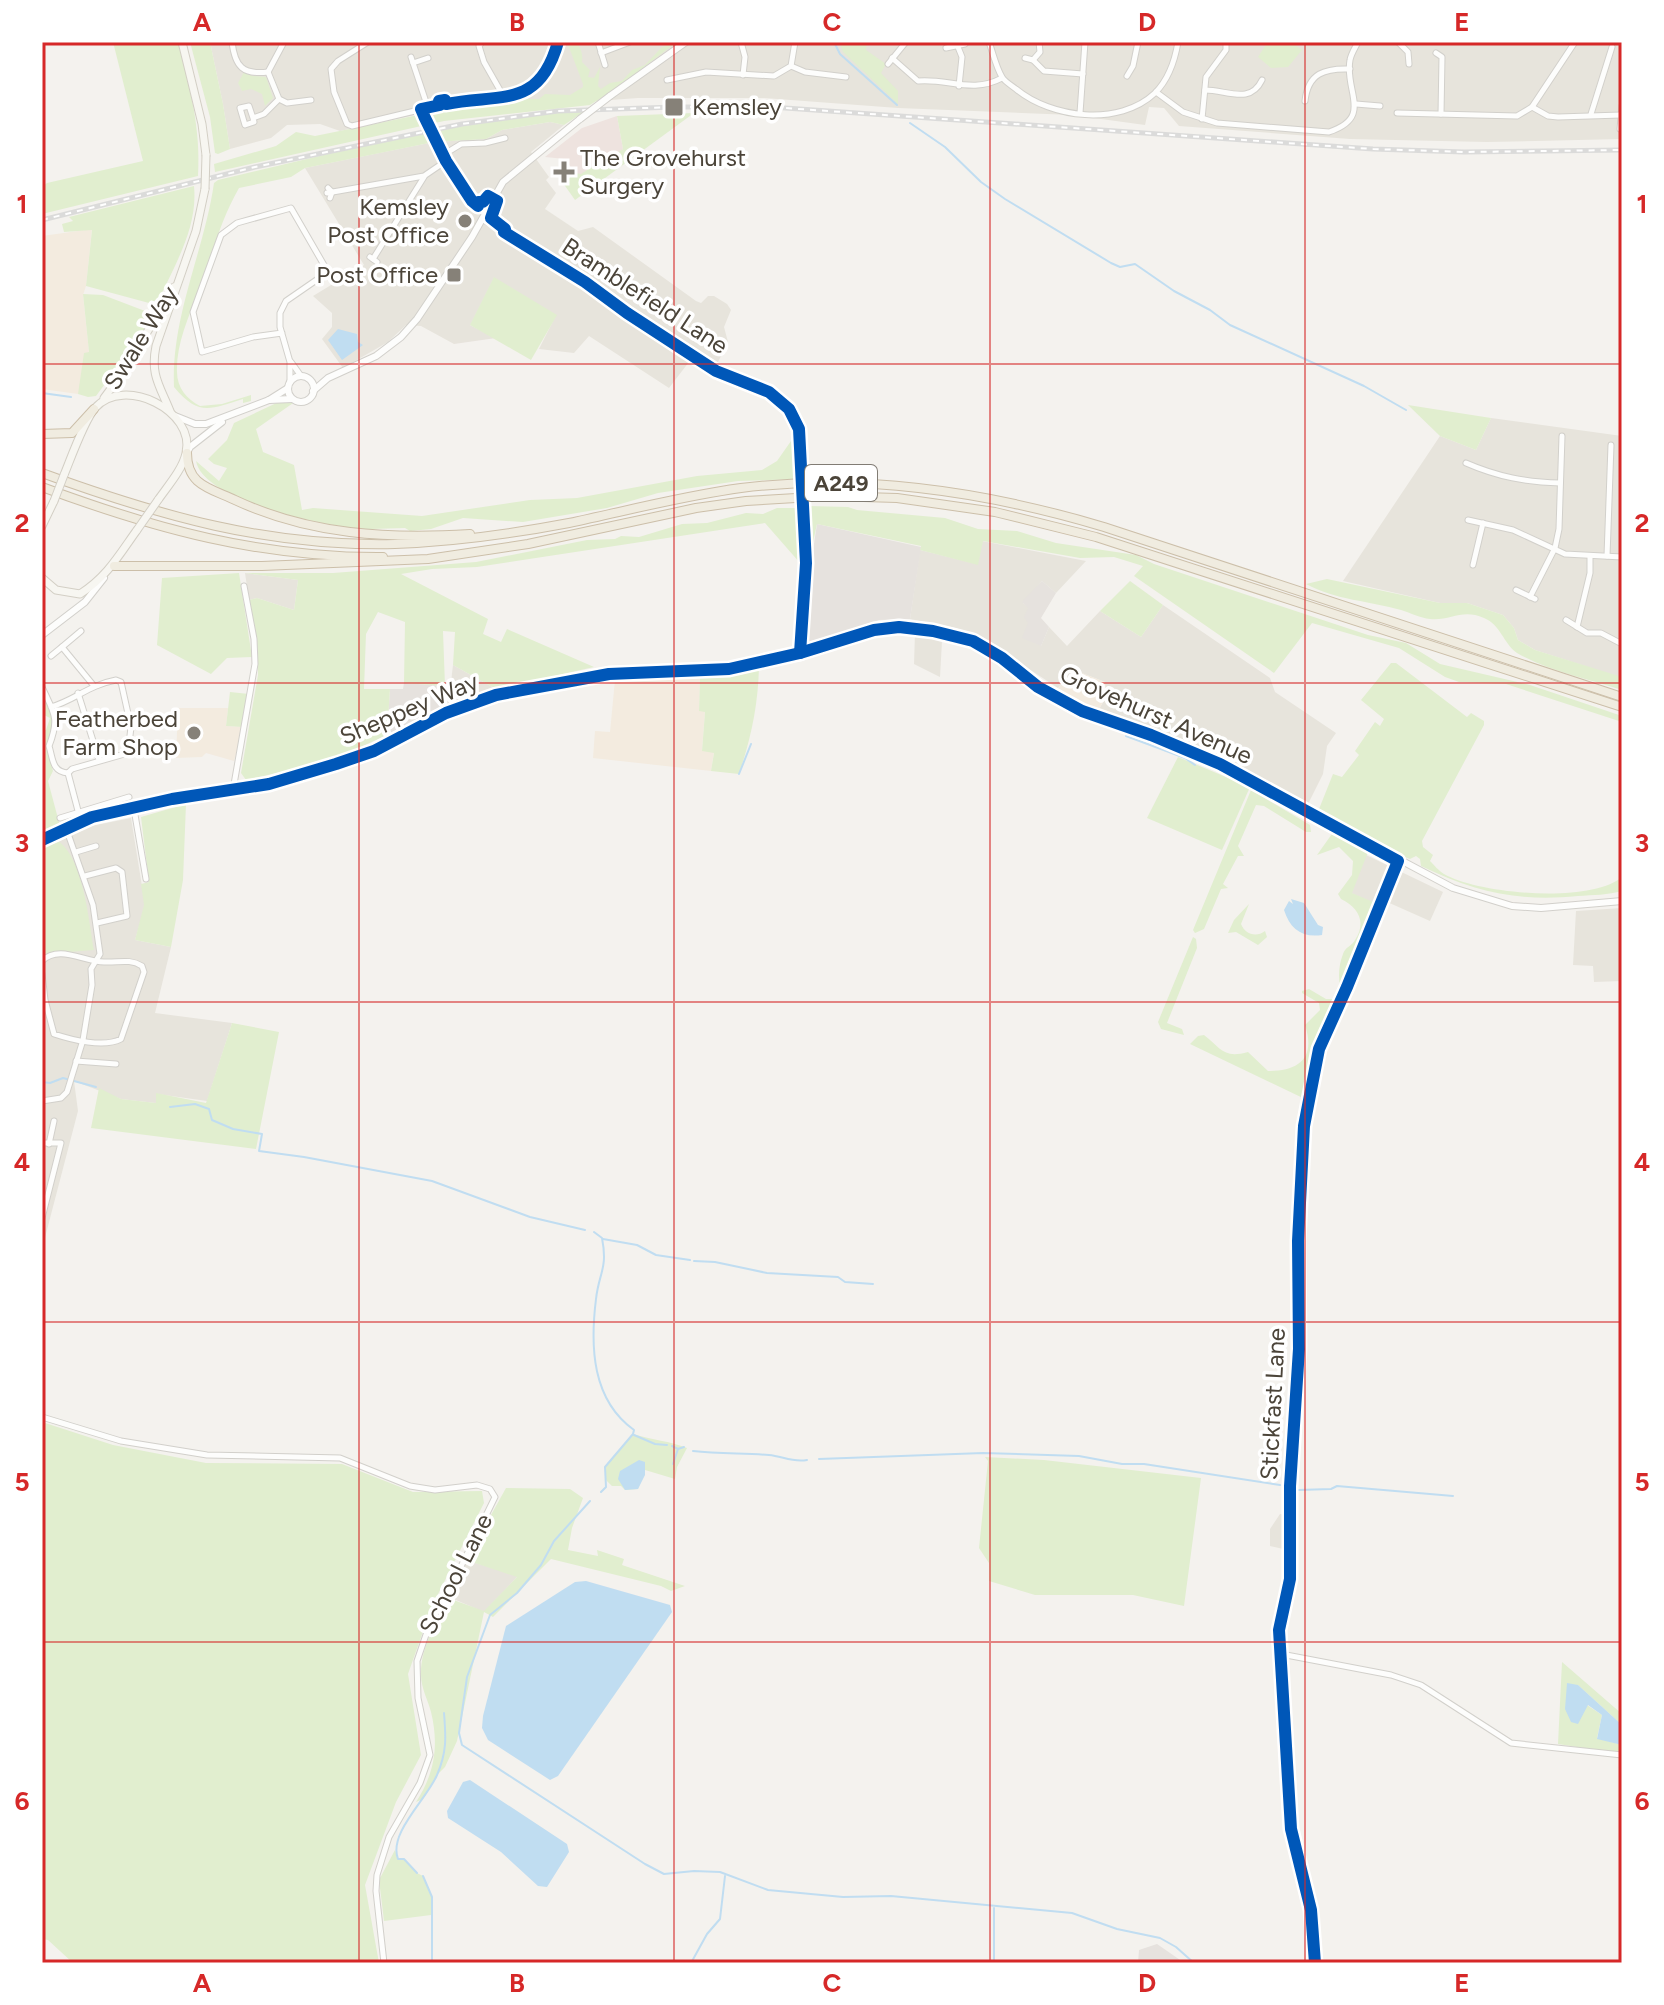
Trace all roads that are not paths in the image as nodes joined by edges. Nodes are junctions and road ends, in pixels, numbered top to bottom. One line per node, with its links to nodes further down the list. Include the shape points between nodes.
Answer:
1 (182, 42): 78 (main road, Swale Way, bridge, via 206,155 205,189)
2 (232, 42): 35 (street, via 243,68)
3 (284, 42): 35 (street)
4 (368, 42): 59 (street, via 333,66 330,74 344,121 349,126)
5 (482, 42): 50 (street, via 483,60)
6 (558, 42): 50 (street, via 540,78)
7 (598, 42): 25 (street)
8 (630, 42): 25 (street)
9 (686, 42): 75 (street, bridge, via 508,176)
10 (741, 42): 38 (street)
11 (795, 42): 32 (street)
12 (906, 42): 46 (street, via 890,61 918,81)
13 (989, 42): 42 (street)
14 (1039, 42): 29 (street, via 1040,52)
15 (1085, 42): 36 (street)
16 (1138, 42): 40 (street, via 1135,70)
17 (1178, 42): 48 (street, via 1170,71)
18 (1225, 42): 22 (street); 47 (street, via 1223,55 1208,68)
19 (1358, 42): 34 (street)
20 (1398, 42): 30 (street)
21 (1575, 42): 58 (street)
22 (1234, 47)
23 (1612, 47): 63 (street)
24 (946, 48): 46 (street, via 961,46)
25 (601, 53): 31 (street)
26 (1436, 53): 62 (street, via 1442,57)
27 (428, 58): 59 (street, via 412,60)
28 (1025, 58): 29 (street)
29 (1033, 60): 36 (street, via 1044,71)
30 (1409, 64)
31 (605, 65)
32 (791, 66): 38 (street, via 774,76); 39 (street)
33 (835, 67): 39 (street)
34 (1350, 69): 52 (street, via 1320,72); 54 (street)
35 (268, 72): 49 (street)
36 (1083, 74): 60 (street)
37 (688, 75): 38 (street); 43 (street); 45 (street)
38 (743, 75)
39 (835, 75): 41 (street)
40 (1127, 76)
41 (846, 77)
42 (1002, 78): 46 (street, via 984,86); 60 (street, via 1035,103)
43 (667, 80)
44 (1262, 80): 47 (street, via 1251,94 1240,96)
45 (689, 82)
46 (959, 86)
47 (1205, 90): 66 (street)
48 (1156, 92): 60 (street, via 1126,109); 66 (street)
49 (279, 99): 51 (street); 65 (street)
50 (505, 99): 53 (street)
51 (311, 100)
52 (1305, 101)
53 (449, 103)
54 (1356, 104): 56 (street); 66 (street, via 1349,121 1329,132)
55 (440, 105): 59 (street)
56 (1380, 106)
57 (1622, 106): 64 (street)
58 (1532, 107): 62 (street, via 1517,116); 63 (street, via 1548,116)
59 (428, 108)
60 (1080, 113)
61 (1397, 113): 62 (street)
62 (1441, 114)
63 (1591, 114): 64 (street)
64 (1621, 115): 67 (street)
65 (253, 118)
66 (1202, 119)
67 (1620, 129)
68 (505, 138): 69 (street)
69 (494, 140): 71 (street); 72 (street, via 461,144)
70 (438, 144): 72 (street)
71 (497, 147)
72 (444, 158): 73 (street); 75 (street, via 472,201)
73 (424, 176): 74 (street); 77 (street)
74 (329, 193)
75 (487, 209): 76 (street)
76 (482, 219): 82 (street, via 401,337 376,356); 93 (street, Bramblefield Lane, via 716,371 769,392 797,422)
77 (373, 259)
78 (185, 265): 87 (main road, Swale Way, via 124,371); 88 (main road, Swale Way, via 152,364)
79 (282, 333): 79 (street, via 283,305 328,272 291,208 227,228 193,312 202,352); 80 (street)
80 (290, 362): 81 (street); 83 (street)
81 (304, 377): 82 (street); 83 (street); 84 (street)
82 (328, 378): 84 (street)
83 (289, 385): 85 (street); 86 (street)
84 (313, 391): 85 (street, via 307,401)
85 (292, 399): 86 (street)
86 (269, 400): 89 (street)
87 (94, 409): 88 (main road, via 108,398 137,395); 90 (highway, via 72,433); 101 (main road, Swale Way, bridge)
88 (171, 414): 89 (street, via 195,424); 94 (main road, Swale Way, via 181,426)
89 (228, 417): 94 (street)
90 (42, 434)
91 (1562, 436): 97 (street)
92 (1611, 445): 106 (street)
93 (800, 449)
94 (187, 453): 102 (highway, A249, via 190,474 202,485 284,520 360,534); 110 (main road, bridge)
95 (1466, 463): 97 (street, via 1522,482)
96 (42, 473): 102 (highway, A249, via 163,515 258,535 393,544)
97 (1560, 483): 103 (street)
98 (42, 487): 104 (highway, A249, via 155,526 259,548 374,557)
99 (1468, 520): 100 (street)
100 (1483, 523): 103 (street); 109 (street)
101 (42, 526)
102 (492, 536): 125 (highway, A249, via 742,488 831,483 962,493 1104,527)
103 (1555, 548): 105 (street); 113 (street, via 1533,598)
104 (495, 549): 110 (highway, A249, via 373,563); 127 (highway, A249, via 746,501 830,496 961,506 1115,542)
105 (1590, 556): 106 (street); 115 (street)
106 (1607, 556): 107 (street)
107 (1622, 557)
108 (806, 563): 120 (street)
109 (1473, 565)
110 (114, 566): 111 (main road, via 80,594 56,590); 117 (street, via 85,602)
111 (42, 578)
112 (244, 586): 130 (street, via 255,664)
113 (1516, 590)
114 (1566, 620): 115 (street)
115 (1577, 627): 118 (street)
116 (81, 631): 119 (street)
117 (42, 635)
118 (1622, 644)
119 (62, 647): 121 (street); 122 (street)
120 (800, 653): 130 (street, Sheppey Way, via 729,669 609,674 508,692 446,713 356,758); 140 (street, Grovehurst Avenue, via 888,628 973,641 1082,711 1220,764)
121 (51, 656)
122 (94, 686): 124 (street); 128 (street, via 121,682 131,727 128,753)
123 (42, 687): 126 (street)
124 (78, 693): 126 (street); 128 (street)
125 (1622, 697)
126 (51, 707): 129 (street, via 57,723 49,746 55,769)
127 (1622, 707)
128 (99, 760): 129 (street)
129 (68, 773): 133 (street)
130 (233, 791): 132 (street, Sheppey Way)
131 (129, 797): 133 (street)
132 (134, 809): 135 (street, Sheppey Way); 142 (street)
133 (79, 812): 134 (street); 135 (street)
134 (60, 818)
135 (81, 822): 136 (street)
136 (66, 828): 137 (street); 139 (street)
137 (42, 840)
138 (96, 846): 139 (street)
139 (76, 852): 141 (street)
140 (1398, 861): 143 (street, Grovehurst Avenue, via 1453,888 1512,906); 158 (street, Stickfast Lane, via 1319,1049 1308,1099 1298,1241 1290,1579 1279,1630)
141 (85, 876): 144 (street); 144 (street, via 116,868 122,872 127,916)
142 (146, 879)
143 (1622, 901)
144 (97, 923): 146 (street, via 100,954)
145 (42, 961): 146 (street, via 74,954)
146 (95, 961): 148 (street); 148 (street, via 136,962 144,972 121,1039)
147 (42, 974): 148 (street, via 52,1031)
148 (83, 1040): 149 (street)
149 (76, 1061): 150 (street); 151 (street, via 63,1097)
150 (116, 1064)
151 (42, 1101)
152 (54, 1121): 153 (street)
153 (45, 1144): 155 (street, via 61,1143)
154 (42, 1186): 155 (street)
155 (50, 1188): 156 (street)
156 (42, 1218)
157 (42, 1417): 160 (street, School Lane, via 121,1441 207,1455 340,1458 410,1486 490,1489 495,1497 430,1623 417,1661 418,1698 430,1755 389,1837 377,1875)
158 (1281, 1654): 159 (street, via 1421,1685 1511,1743); 161 (street, Stickfast Lane, via 1291,1829 1311,1910)
159 (1622, 1755)
160 (384, 1963)
161 (1315, 1963)

